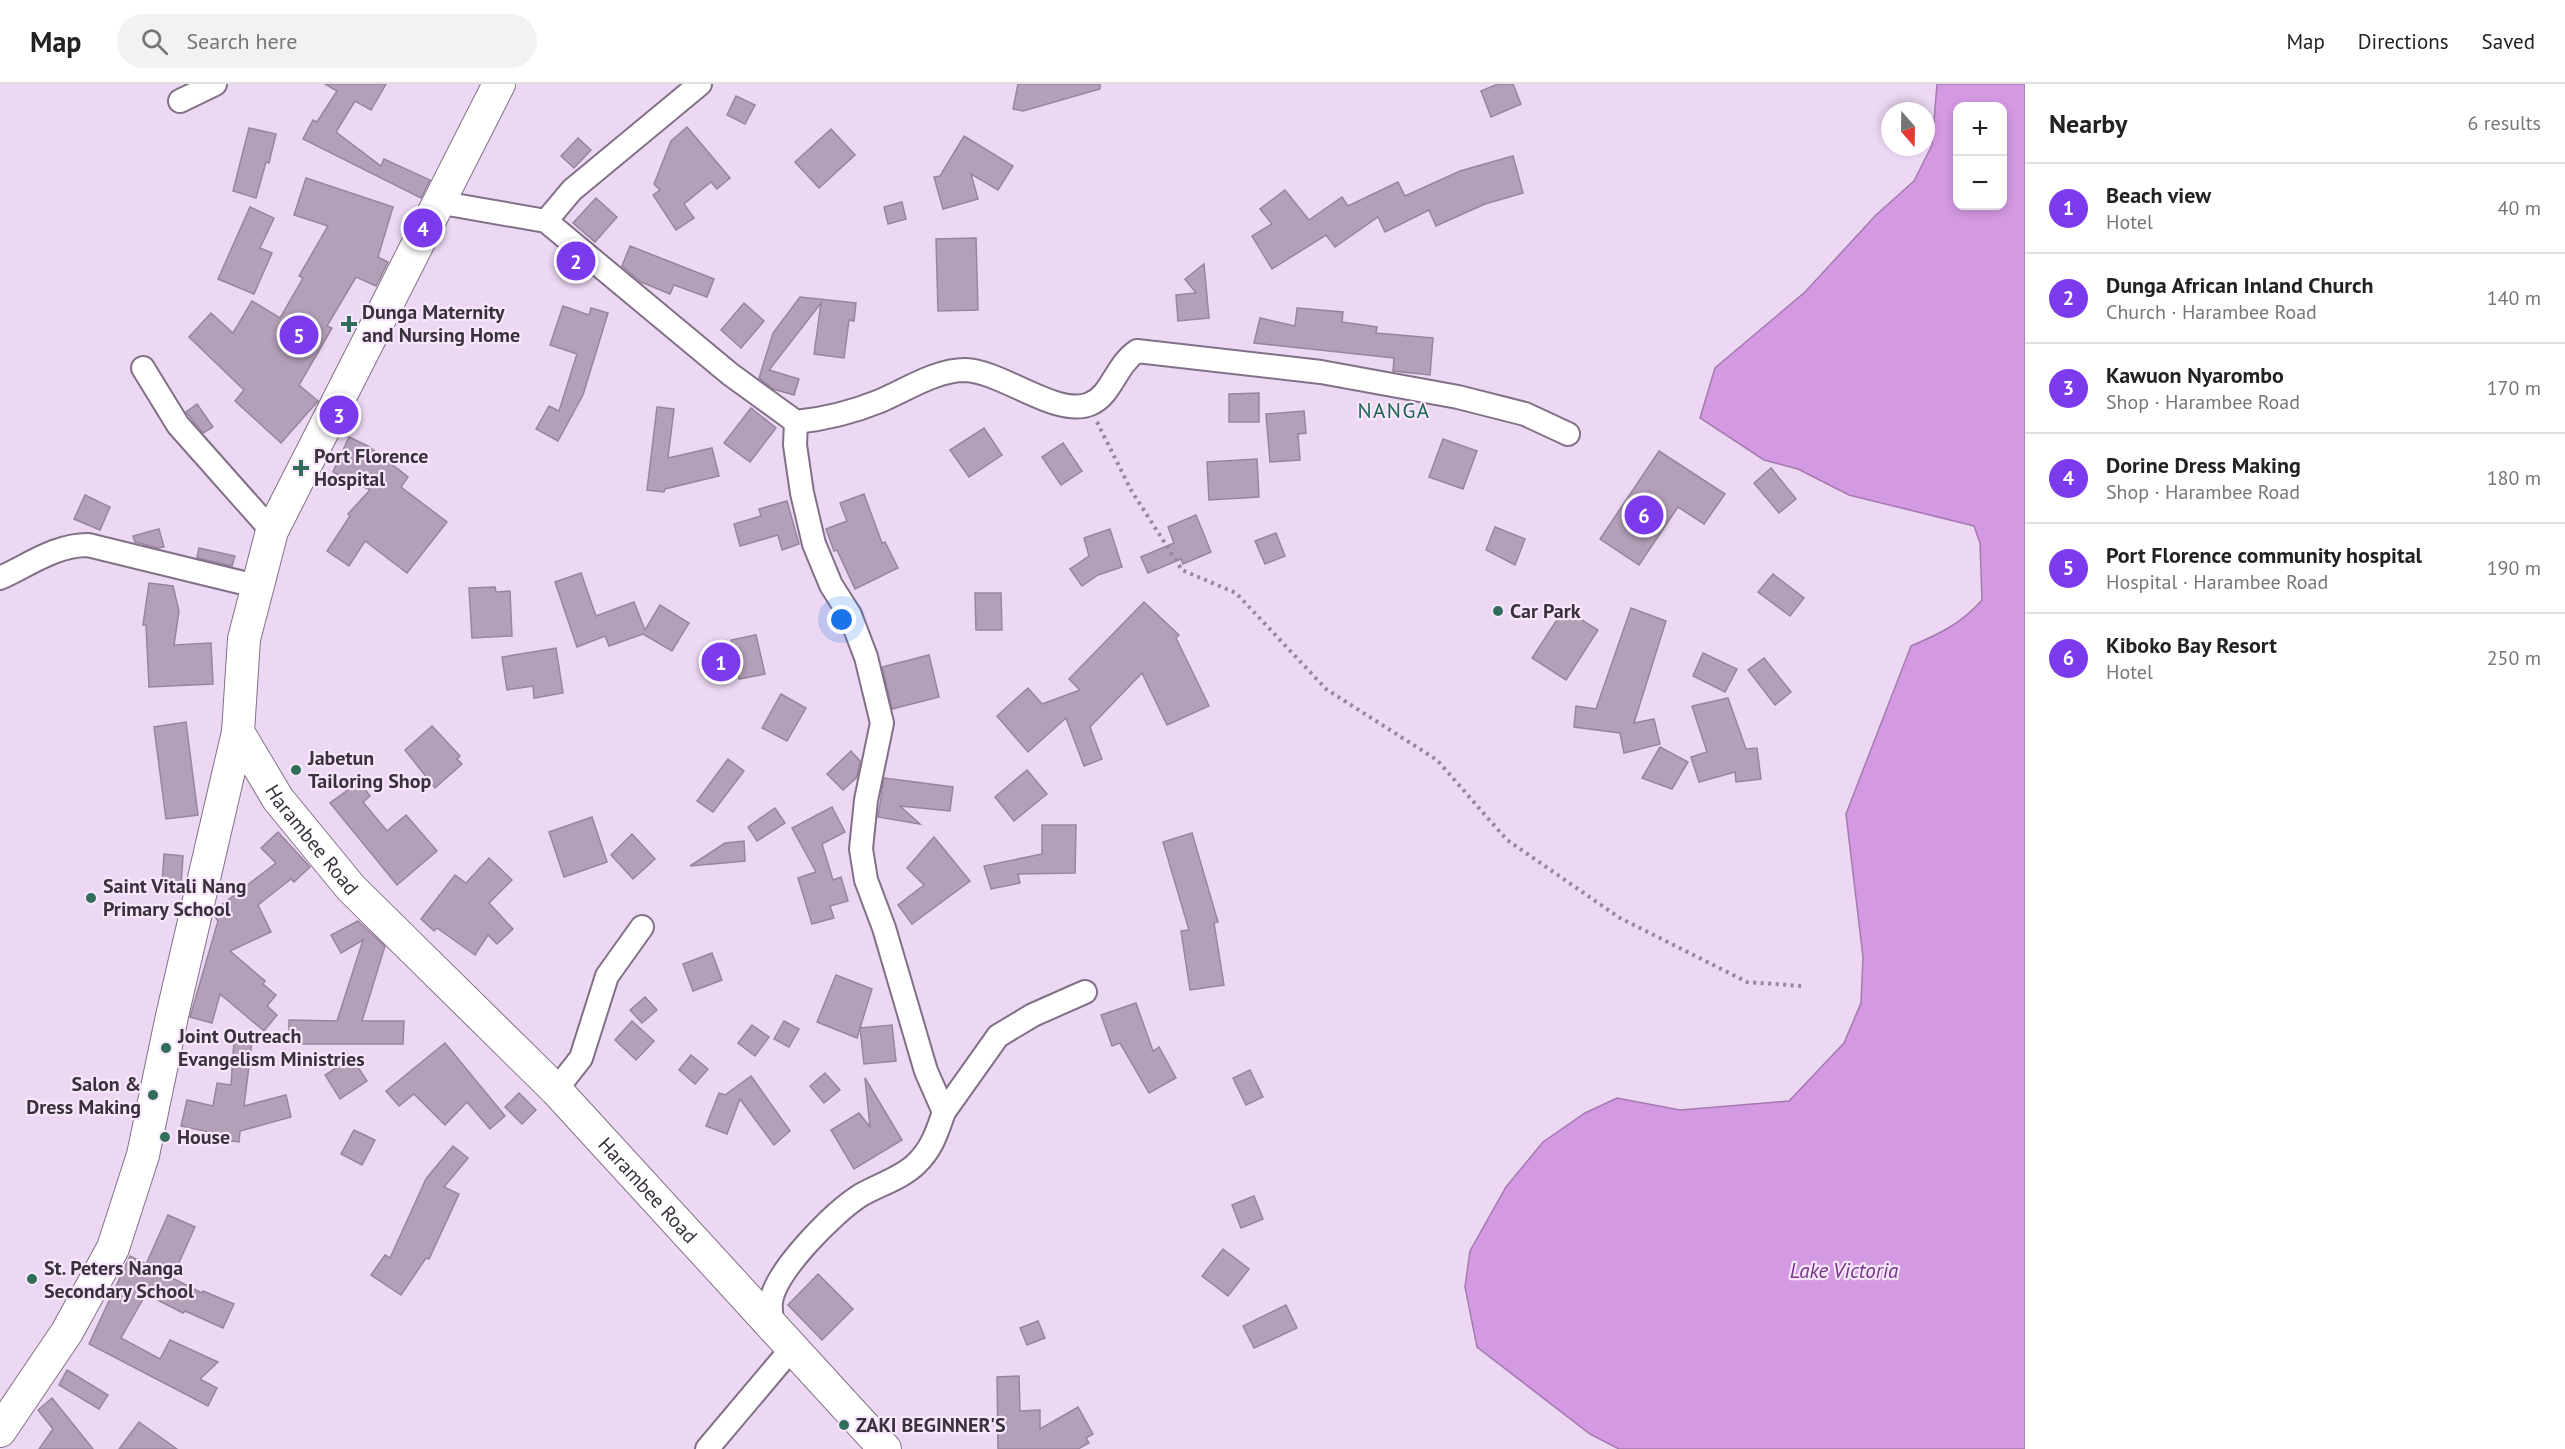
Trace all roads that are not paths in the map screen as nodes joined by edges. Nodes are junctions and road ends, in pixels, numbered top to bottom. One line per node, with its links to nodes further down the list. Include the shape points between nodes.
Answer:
1 (215, 84): 4 (street)
2 (500, 84): 5 (main road)
3 (700, 84): 6 (street, via 573,190)
4 (180, 101)
5 (437, 202): 6 (street); 10 (main road)
6 (546, 221): 8 (street, via 730,374)
7 (143, 368): 10 (street, via 178,425)
8 (796, 422): 9 (street, via 826,419 877,402 947,371 991,375 1068,407 1089,405 1105,395 1125,359 1137,351 1321,372 1458,397 1525,414); 17 (street, via 797,464 814,544 831,585 850,615 866,657 882,723 866,800 861,849 866,880 926,1071)
9 (1568, 434)
10 (272, 531): 12 (main road)
11 (0, 578): 12 (street, via 70,545 88,545)
12 (256, 585): 13 (main road, via 244,639)
13 (238, 732): 16 (main road, Harambee Road, via 278,799 351,888); 19 (main road, via 143,1155 113,1248 68,1332)
14 (642, 927): 16 (street, via 607,976 581,1058)
15 (1085, 992): 17 (street, via 1033,1014 998,1036)
16 (556, 1090): 18 (main road, Harambee Road)
17 (944, 1112): 18 (street, via 933,1144 915,1166 859,1196 827,1220 780,1280 771,1302)
18 (782, 1336): 20 (street); 21 (main road, Harambee Road)
19 (0, 1431)
20 (707, 1449)
21 (885, 1449)

